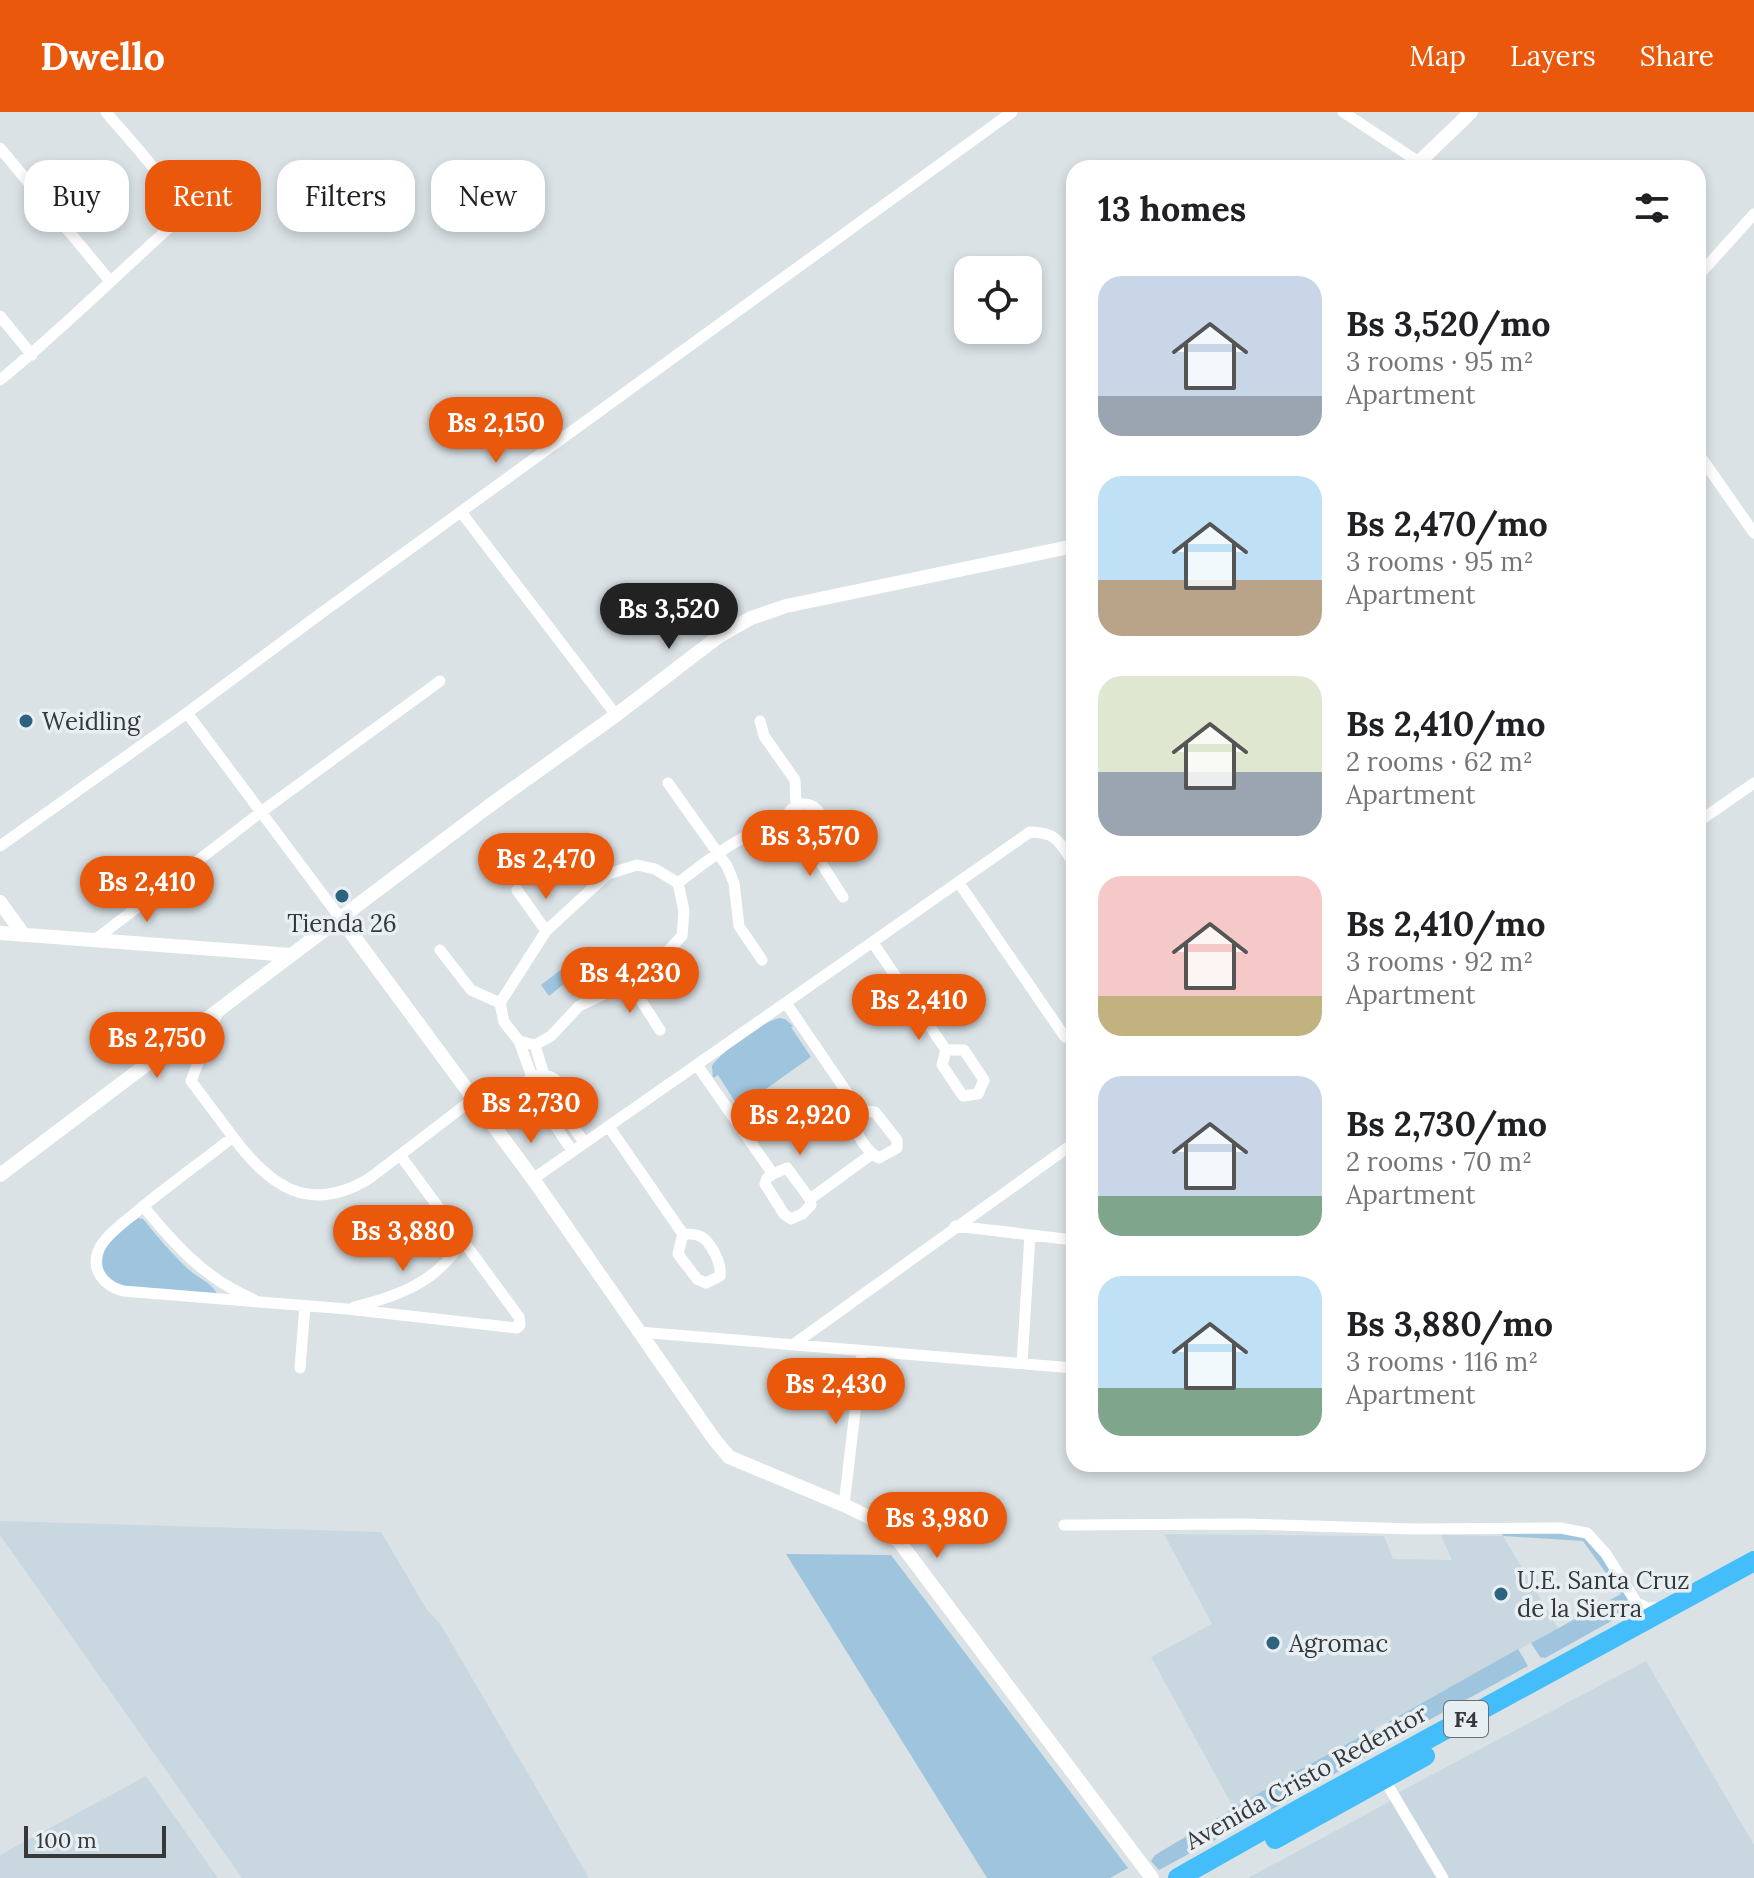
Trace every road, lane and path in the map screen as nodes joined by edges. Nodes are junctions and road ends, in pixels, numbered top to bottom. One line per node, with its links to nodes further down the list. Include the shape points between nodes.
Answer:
1 (106, 112): 10 (street, via 171,191 177,209 169,228)
2 (1012, 112): 15 (street)
3 (1343, 112): 6 (street)
4 (1471, 112): 7 (street)
5 (0, 148): 10 (street)
6 (1411, 160)
7 (1426, 160)
8 (1754, 214): 9 (street)
9 (1706, 267)
10 (110, 281): 12 (street)
11 (0, 316): 12 (street)
12 (32, 355): 13 (street)
13 (0, 380)
14 (1706, 464): 16 (street)
15 (461, 512): 19 (street); 20 (street)
16 (1754, 533)
17 (1066, 548): 20 (street, via 786,606 751,618)
18 (440, 681): 25 (street)
19 (187, 713): 25 (street); 30 (street)
20 (616, 715): 39 (street)
21 (760, 721): 24 (street, via 764,736 795,780)
22 (668, 783): 32 (street)
23 (1754, 783): 26 (street)
24 (796, 806): 27 (street); 29 (street, via 808,805 821,817 817,835)
25 (261, 812): 39 (street); 43 (street)
26 (1706, 816)
27 (786, 825): 29 (street, via 791,835); 32 (street)
28 (591, 838): 33 (street)
29 (806, 840): 37 (street)
30 (0, 846)
31 (1066, 852): 35 (street, via 1047,832 1030,832)
32 (718, 853): 34 (street); 47 (street, via 734,883 739,926)
33 (608, 874): 34 (street, via 637,865); 40 (street)
34 (678, 883): 48 (street, via 682,936)
35 (959, 883): 44 (street); 53 (street)
36 (517, 890): 40 (street)
37 (843, 897)
38 (0, 902): 42 (street)
39 (341, 919): 46 (street); 59 (street)
40 (546, 931): 49 (street)
41 (0, 933): 42 (street)
42 (23, 934): 43 (street)
43 (96, 939): 46 (street)
44 (873, 943): 50 (street); 56 (street)
45 (440, 950): 49 (street, via 471,990)
46 (291, 955): 51 (street)
47 (762, 960)
48 (629, 982): 52 (street); 55 (street, via 579,1006)
49 (500, 1003): 54 (street, via 504,1022)
50 (786, 1003): 57 (street); 61 (street)
51 (219, 1009): 64 (street, via 191,1081); 71 (street)
52 (660, 1030)
53 (1065, 1037)
54 (519, 1041): 55 (street); 58 (street)
55 (535, 1045): 58 (street)
56 (946, 1050)
57 (697, 1065): 63 (street); 70 (street)
58 (538, 1076): 60 (street, via 557,1081); 62 (street, via 527,1081 521,1094 524,1107 535,1116)
59 (473, 1099): 69 (street); 72 (street)
60 (559, 1107): 62 (street); 65 (street)
61 (859, 1110): 68 (street, via 854,1129); 68 (street, via 875,1112 897,1140 889,1154)
62 (549, 1116): 67 (street)
63 (609, 1127): 65 (street); 76 (street)
64 (233, 1137): 69 (street, via 272,1180 317,1195 346,1190); 74 (street)
65 (584, 1142): 67 (street)
66 (1066, 1149): 75 (street)
67 (572, 1151): 72 (street)
68 (872, 1154): 73 (street)
69 (400, 1155): 79 (street)
70 (773, 1174): 73 (street, via 787,1168); 73 (street, via 765,1184 791,1219 811,1205)
71 (0, 1175)
72 (533, 1179): 83 (street)
73 (810, 1199)
74 (143, 1206): 80 (street, via 198,1267); 80 (street, via 100,1246 98,1274 108,1285 123,1291)
75 (955, 1226): 77 (street); 84 (street)
76 (683, 1234): 76 (street, via 678,1254 697,1279 706,1283 720,1276 719,1262 704,1239)
77 (1030, 1235): 78 (street); 86 (street)
78 (1066, 1239)
79 (462, 1241): 82 (street, via 442,1267 416,1286); 82 (street, via 519,1317 517,1328)
80 (265, 1303): 81 (street)
81 (305, 1306): 82 (street); 88 (street)
82 (347, 1309)
83 (639, 1332): 84 (street); 89 (street, via 729,1457)
84 (794, 1344): 85 (street)
85 (862, 1352): 86 (street); 89 (street)
86 (1022, 1363): 87 (street)
87 (1066, 1367)
88 (300, 1368)
89 (844, 1505): 97 (street, via 895,1536)
90 (1064, 1525): 93 (street, via 1560,1528 1587,1533 1597,1542)
91 (1754, 1561): 94 (highway, Avenida Cristo Redentor / F4)
92 (1754, 1576): 96 (highway, Avenida Cristo Redentor / F4)
93 (1636, 1602): 94 (street, via 1654,1609); 95 (street, via 1636,1611)
94 (1672, 1607): 95 (highway, Avenida Cristo Redentor / F4)
95 (1615, 1638): 98 (highway, Avenida Cristo Redentor / F4)
96 (1384, 1779): 99 (highway, Avenida Cristo Redentor / F4); 100 (street)
97 (1152, 1878)
98 (1178, 1878)
99 (1205, 1878)
100 (1443, 1878)

